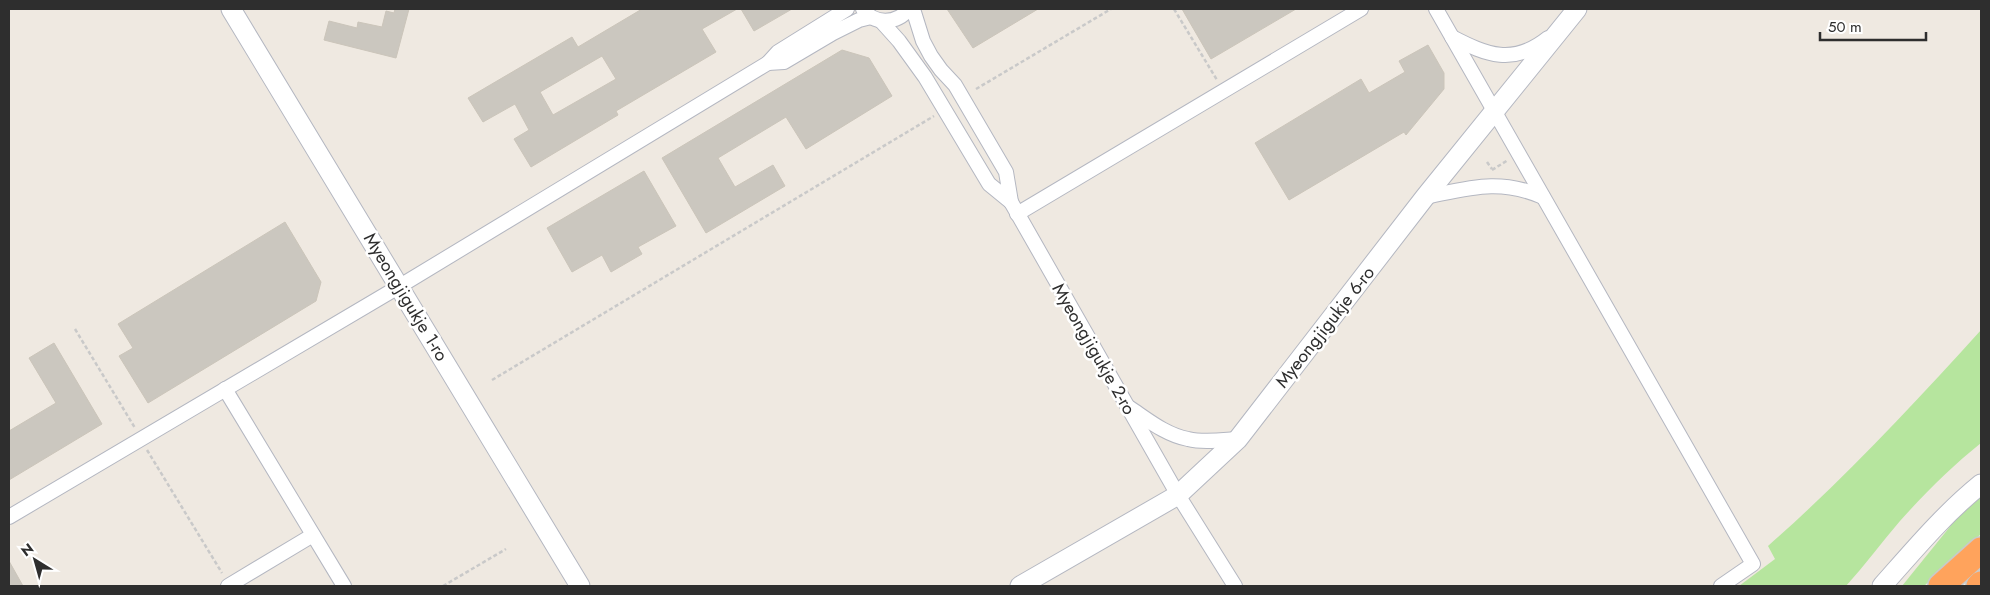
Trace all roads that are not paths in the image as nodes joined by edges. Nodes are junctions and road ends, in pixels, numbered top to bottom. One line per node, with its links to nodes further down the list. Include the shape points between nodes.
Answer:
1 (230, 9): 16 (street, Myeongjigukje 1-ro)
2 (847, 9): 11 (street, via 778,52)
3 (908, 9): 8 (street, via 900,18 891,21)
4 (913, 9): 15 (street, Myeongjigukje 2-ro, via 931,56 954,85 1006,172)
5 (1361, 9): 15 (street)
6 (1436, 9): 10 (street)
7 (1577, 9): 9 (street, Myeongjigukje 6-ro)
8 (872, 16): 11 (street, via 833,33 784,62); 15 (street, Myeongjigukje 2-ro, via 899,41 925,77 989,184)
9 (1564, 25): 10 (street, via 1536,47 1510,56 1485,53); 12 (street, Myeongjigukje 6-ro)
10 (1452, 37): 12 (street)
11 (768, 63): 16 (street)
12 (1494, 110): 13 (street, Myeongjigukje 6-ro); 14 (street)
13 (1425, 196): 14 (street, via 1498,185 1524,188); 19 (street, Myeongjigukje 6-ro)
14 (1543, 197): 30 (street, via 1753,564)
15 (1014, 208): 18 (street, Myeongjigukje 2-ro)
16 (400, 286): 17 (street); 27 (street, Myeongjigukje 1-ro)
17 (225, 389): 22 (street); 23 (street)
18 (1127, 406): 19 (street, via 1180,438); 21 (street, Myeongjigukje 2-ro)
19 (1238, 439): 21 (street, Myeongjigukje 6-ro)
20 (1981, 484): 31 (street, via 1933,528)
21 (1178, 495): 28 (street, Myeongjigukje 6-ro); 29 (street, Myeongjigukje 2-ro)
22 (9, 517)
23 (313, 536): 25 (street); 26 (street)
24 (1981, 550): 32 (highway)
25 (226, 581)
26 (344, 586)
27 (580, 586)
28 (1020, 586)
29 (1235, 586)
30 (1721, 586)
31 (1882, 586)
32 (1941, 586)

